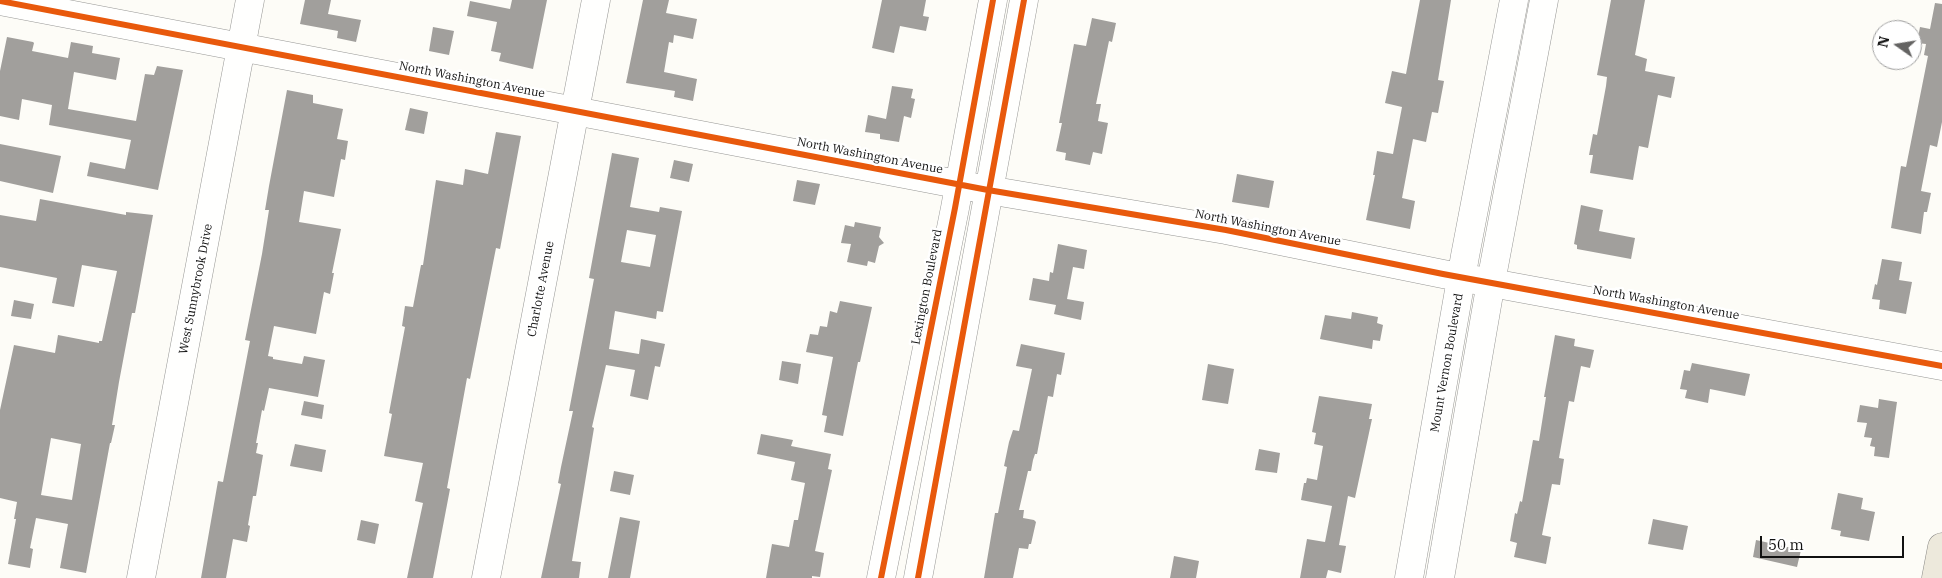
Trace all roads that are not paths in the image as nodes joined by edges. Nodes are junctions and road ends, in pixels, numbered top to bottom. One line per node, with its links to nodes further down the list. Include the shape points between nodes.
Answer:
1 (250, 0): 8 (street, West Sunnybrook Drive)
2 (596, 0): 9 (street, Charlotte Avenue)
3 (993, 0): 10 (street, Lexington Boulevard)
4 (1024, 0): 11 (street)
5 (1514, 0): 12 (street, Mount Vernon Boulevard)
6 (1544, 0): 13 (street)
7 (0, 2): 8 (street, North Washington Avenue)
8 (241, 48): 9 (street, North Washington Avenue); 18 (street, West Sunnybrook Drive)
9 (574, 112): 10 (street, North Washington Avenue); 19 (street, Charlotte Avenue)
10 (959, 185): 11 (street, North Washington Avenue); 15 (street, Lexington Boulevard)
11 (988, 190): 12 (street, North Washington Avenue, via 1226,230); 16 (street)
12 (1462, 276): 13 (street, North Washington Avenue); 22 (street, Mount Vernon Boulevard)
13 (1491, 282): 14 (street, North Washington Avenue); 23 (street)
14 (1942, 366)
15 (890, 531): 16 (street); 20 (street, Lexington Boulevard)
16 (926, 538): 21 (street)
17 (1942, 547): 24 (main road)
18 (141, 578)
19 (486, 578)
20 (881, 578)
21 (918, 578)
22 (1409, 578)
23 (1440, 578)
24 (1936, 578)

